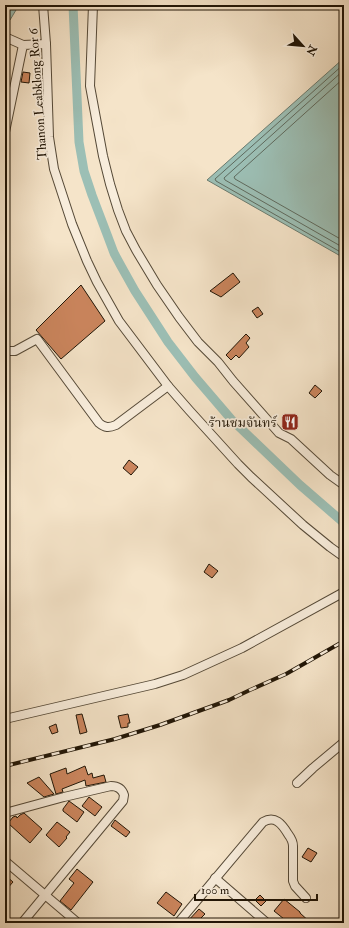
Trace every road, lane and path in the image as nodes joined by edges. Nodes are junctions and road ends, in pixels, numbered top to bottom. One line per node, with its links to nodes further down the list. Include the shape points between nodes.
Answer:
1 (43, 5): 4 (street, Thanon Leabklong Ror 6)
2 (93, 5): 9 (street, via 90,86 103,156 126,231 157,285 198,342 279,433 291,439)
3 (5, 37): 5 (street)
4 (46, 44): 5 (street); 8 (street, Thanon Leabklong Ror 6, via 51,154 72,224 97,282 119,321)
5 (23, 45): 6 (street)
6 (5, 132)
7 (5, 349): 8 (street, via 15,351 36,339 99,423 107,427 116,425)
8 (168, 386): 10 (street, Thanon Leabklong Ror 6, via 243,468 303,525)
9 (344, 485)
10 (344, 557)
11 (344, 592): 12 (street, via 242,648 183,675 155,684)
12 (5, 719)
13 (344, 742): 14 (street)
14 (297, 783)
15 (5, 813): 18 (street, via 110,786 118,787 123,793 123,801)
16 (5, 861): 18 (street)
17 (215, 878): 19 (street, via 263,822 275,820 281,824 292,841 294,884); 22 (street); 23 (street)
18 (45, 895): 20 (street); 21 (street)
19 (306, 898)
20 (22, 923)
21 (78, 923)
22 (178, 923)
23 (267, 923)

